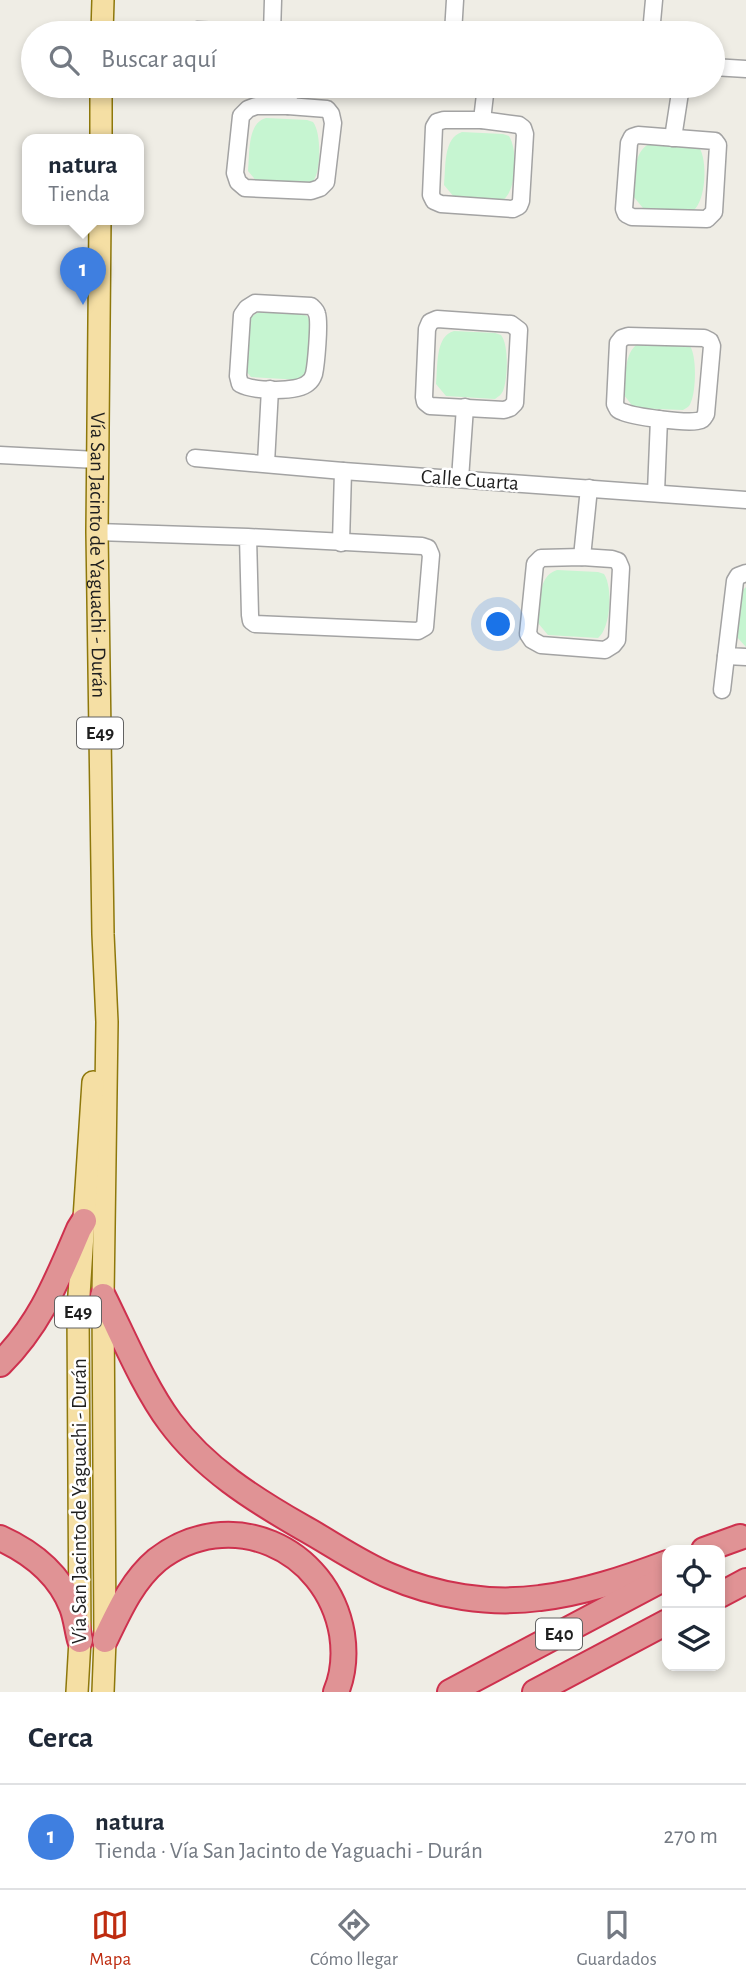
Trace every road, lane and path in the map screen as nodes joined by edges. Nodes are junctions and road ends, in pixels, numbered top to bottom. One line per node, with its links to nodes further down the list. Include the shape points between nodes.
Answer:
1 (103, 0): 5 (main road)
2 (273, 0): 6 (street)
3 (455, 0): 7 (street)
4 (654, 0): 8 (street)
5 (102, 21)
6 (272, 21)
7 (454, 21)
8 (652, 21)
9 (725, 68): 10 (street)
10 (746, 69)
11 (102, 98): 17 (main road)
12 (289, 98): 15 (street)
13 (484, 98): 16 (street)
14 (679, 98): 18 (street)
15 (288, 106): 15 (street, via 256,106 241,117 235,173 245,188 311,191 326,182 331,114 327,109)
16 (482, 120): 16 (street, via 437,122 433,201 519,206 523,128)
17 (101, 134)
18 (673, 138): 18 (street, via 632,137 626,214 707,219 714,212 718,145)
19 (100, 225): 25 (main road, Vía San Jacinto de Yaguachi - Durán / E49)
20 (270, 389): 20 (street, via 298,389 314,377 318,322 311,306 255,303 242,315 240,384); 26 (street)
21 (465, 407): 21 (street, via 504,410 514,403 519,330 515,326 430,322 425,402); 28 (street)
22 (659, 419): 22 (street, via 703,419 710,341 628,336 618,343 618,410); 30 (street)
23 (0, 455): 25 (street)
24 (195, 458): 26 (street, Calle Cuarta)
25 (97, 460): 32 (main road, Vía San Jacinto de Yaguachi - Durán / E49)
26 (266, 463): 27 (street, Calle Cuarta)
27 (343, 471): 28 (street, Calle Cuarta); 34 (street)
28 (460, 479): 29 (street, Calle Cuarta)
29 (589, 488): 30 (street, Calle Cuarta); 35 (street)
30 (656, 492): 31 (street, Calle Cuarta)
31 (746, 500)
32 (97, 532): 33 (street); 40 (main road, Vía San Jacinto de Yaguachi - Durán / E49)
33 (248, 537): 34 (street); 34 (street, via 250,615 255,624 424,629 428,548)
34 (341, 543)
35 (582, 557): 35 (street, via 541,558 535,565 528,634 541,645 605,650 617,640 621,568 618,561)
36 (746, 573): 37 (street, via 735,581)
37 (726, 656): 38 (street); 39 (street)
38 (746, 657)
39 (722, 690)
40 (103, 934): 41 (main road, Vía San Jacinto de Yaguachi - Durán / E49); 42 (main road, Vía San Jacinto de Yaguachi - Durán / E49, via 107,1022)
41 (84, 1221): 43 (highway, via 50,1297); 53 (main road, Vía San Jacinto de Yaguachi - Durán / E49, via 78,1310)
42 (103, 1296): 48 (highway, via 156,1402 200,1455 248,1495 387,1575 438,1592 504,1600 579,1590); 54 (main road, Vía San Jacinto de Yaguachi - Durán / E49)
43 (0, 1364)
44 (743, 1536): 46 (highway); 47 (highway)
45 (0, 1538): 53 (highway, via 27,1552 50,1572 68,1598)
46 (718, 1545)
47 (725, 1545)
48 (662, 1565)
49 (662, 1579): 59 (highway, E40)
50 (746, 1581): 51 (highway)
51 (725, 1592)
52 (662, 1625): 55 (highway, E40)
53 (80, 1640): 56 (main road, Vía San Jacinto de Yaguachi - Durán / E49)
54 (105, 1640): 57 (main road, Vía San Jacinto de Yaguachi - Durán / E49); 58 (highway, via 134,1585 168,1552 206,1537 251,1536 296,1557 325,1587 338,1616 344,1648)
55 (631, 1642): 60 (highway, E40); 61 (highway)
56 (77, 1692)
57 (103, 1692)
58 (336, 1692)
59 (450, 1692)
60 (534, 1692)
61 (553, 1692)

